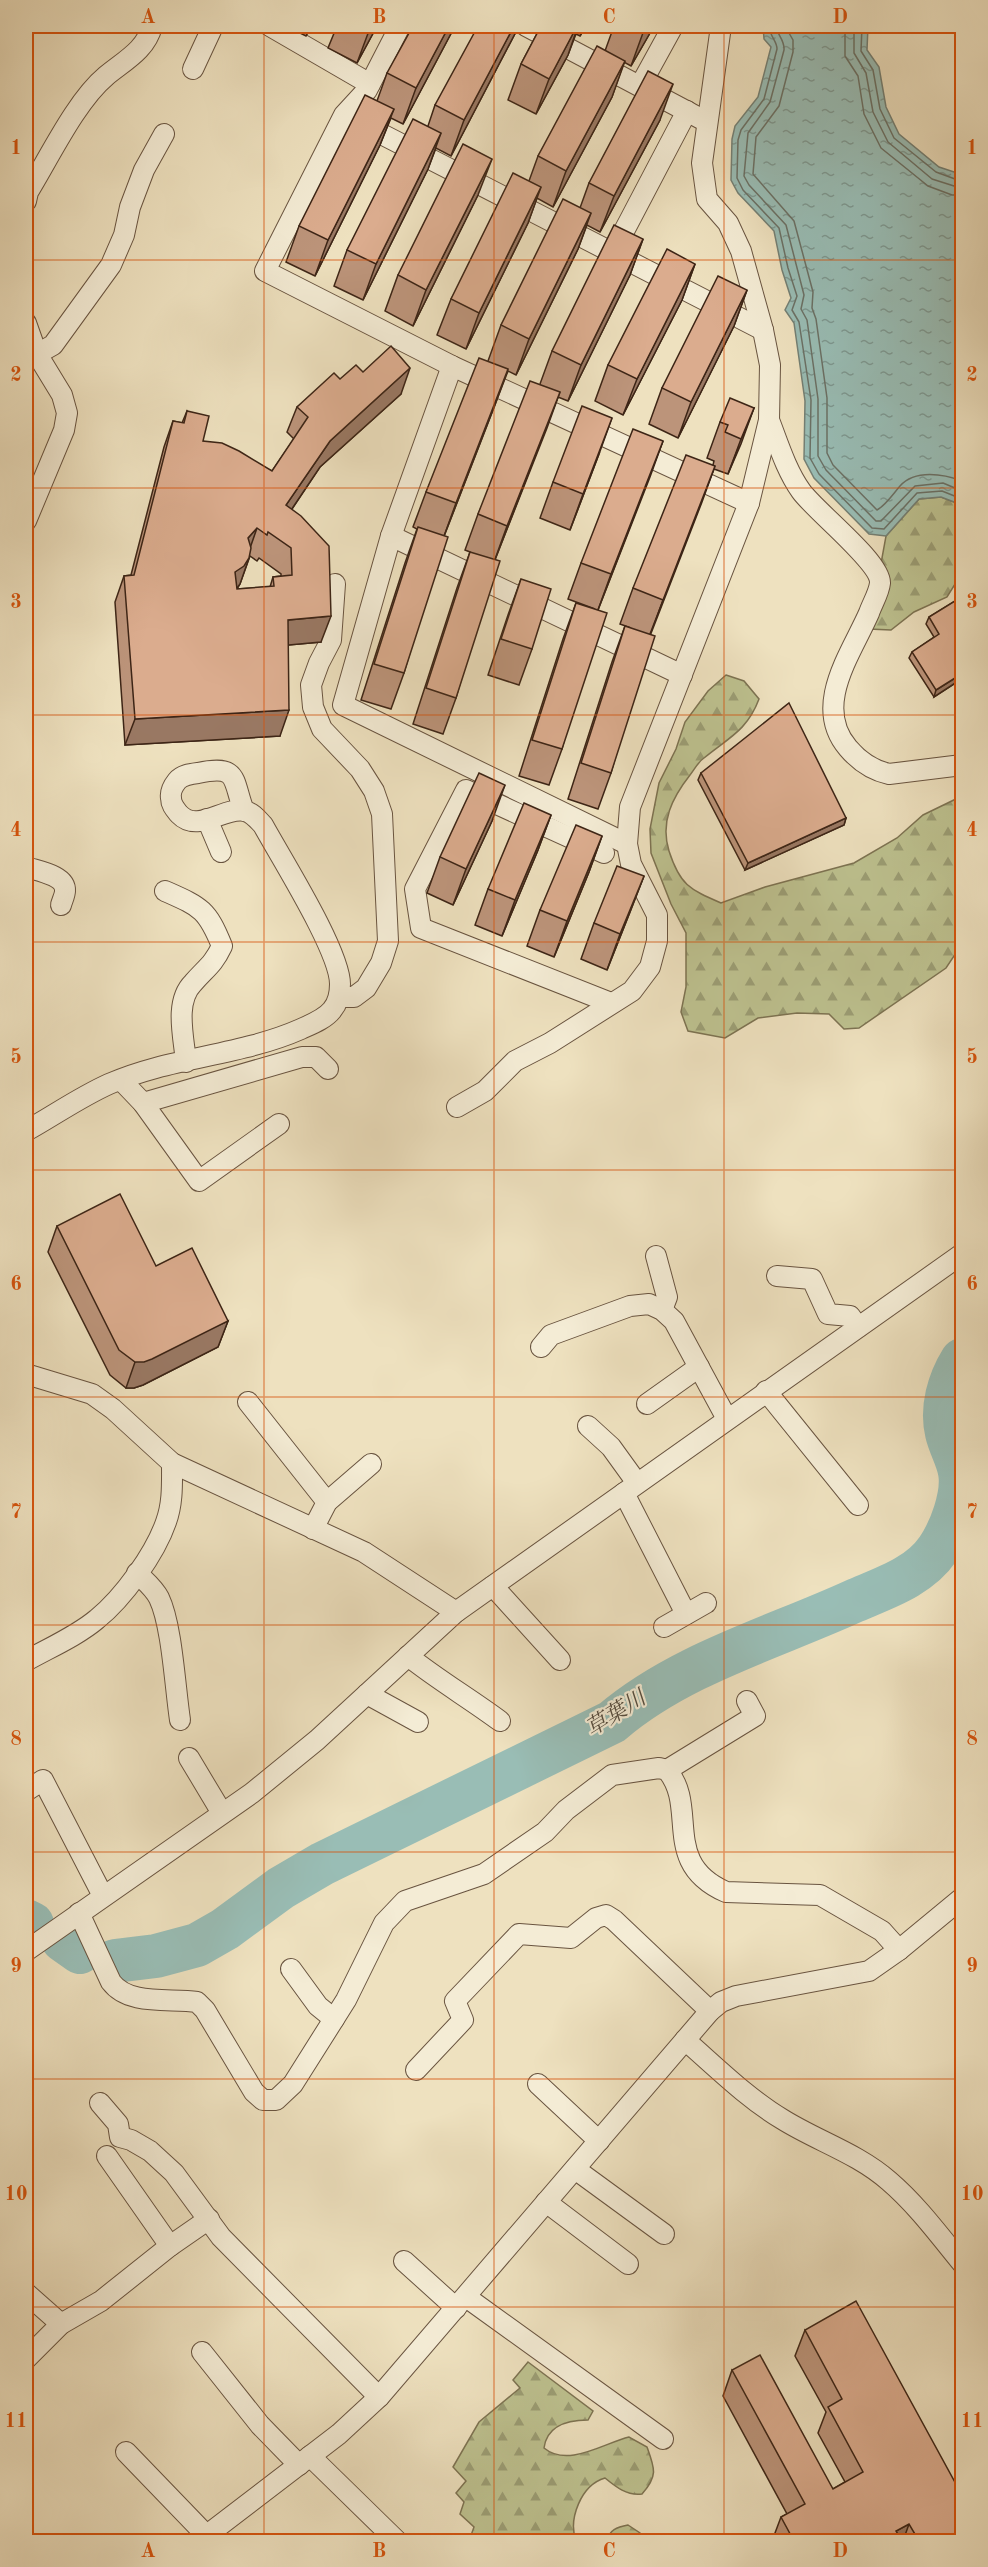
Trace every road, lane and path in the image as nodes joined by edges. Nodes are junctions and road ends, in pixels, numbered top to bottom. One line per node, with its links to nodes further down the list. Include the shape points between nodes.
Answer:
1 (152, 26): 15 (street, via 142,46 84,100)
2 (213, 26): 8 (street)
3 (270, 26): 9 (street)
4 (400, 26): 9 (street)
5 (526, 26): 10 (street)
6 (673, 26): 10 (street)
7 (721, 26): 13 (street)
8 (193, 69)
9 (370, 84): 12 (street)
10 (640, 86): 11 (street)
11 (687, 111): 13 (street); 16 (street)
12 (344, 115): 16 (street); 20 (street, via 265,271)
13 (707, 122): 18 (street, via 702,163 707,199 728,223 741,251)
14 (164, 134): 19 (street, via 144,170 111,265 53,345)
15 (26, 201)
16 (613, 253): 18 (street)
17 (26, 323): 19 (street)
18 (763, 330): 21 (street, via 770,365)
19 (32, 347): 23 (street, via 62,394 67,413 64,430)
20 (452, 366): 22 (street); 24 (street)
21 (769, 420): 22 (street); 27 (street, via 801,491 873,565 880,582 832,696 839,738 865,764 889,774)
22 (749, 503): 26 (street)
23 (26, 521)
24 (391, 536): 26 (street); 30 (street, via 342,705)
25 (335, 584): 36 (street, via 332,640 311,685 312,707 322,729 360,769 382,814 388,941 366,988 354,997)
26 (682, 675): 30 (street, via 630,807)
27 (963, 765)
28 (244, 811): 29 (street); 29 (street, via 238,784 231,774 222,769 188,774 173,787 173,807 183,818); 36 (street, via 263,825 327,942 338,970)
29 (207, 819): 31 (street)
30 (627, 844): 37 (street, via 631,864 657,915 657,941 650,967 632,992)
31 (221, 852)
32 (604, 853): 37 (street, via 466,790 415,889 421,928)
33 (26, 867): 35 (street, via 63,882 66,890)
34 (165, 891): 38 (street, via 196,905 211,920 222,946 213,964 190,985 182,1002)
35 (61, 905)
36 (339, 997): 38 (street, via 332,1010 288,1034)
37 (611, 1003): 42 (street, via 515,1061 485,1091)
38 (186, 1062): 40 (street)
39 (328, 1069): 41 (street, via 316,1057 302,1057)
40 (121, 1080): 41 (street); 44 (street)
41 (142, 1103): 43 (street, via 199,1181)
42 (457, 1107)
43 (279, 1124)
44 (26, 1131)
45 (963, 1254): 49 (street)
46 (656, 1256): 48 (street, via 667,1297)
47 (777, 1276): 49 (street, via 812,1279 828,1314 850,1316)
48 (662, 1310): 50 (street, via 649,1304 630,1306 551,1335); 51 (street, via 674,1321)
49 (858, 1327): 53 (street)
50 (541, 1347)
51 (699, 1367): 55 (street); 56 (street)
52 (26, 1374): 58 (street, via 92,1394)
53 (766, 1391): 56 (street); 62 (street)
54 (248, 1402): 61 (street)
55 (646, 1404)
56 (727, 1419): 60 (street)
57 (588, 1426): 60 (street, via 611,1446)
58 (172, 1463): 63 (street); 64 (street, via 167,1520 157,1544)
59 (371, 1464): 61 (street)
60 (630, 1488): 65 (street); 68 (street)
61 (327, 1502): 63 (street)
62 (858, 1504)
63 (314, 1529): 67 (street, via 364,1552)
64 (137, 1573): 72 (street, via 97,1619); 75 (street, via 150,1585 165,1614)
65 (493, 1586): 67 (street); 71 (street)
66 (706, 1603): 68 (street)
67 (456, 1612): 70 (street)
68 (686, 1614): 69 (street)
69 (664, 1627)
70 (408, 1656): 73 (street); 76 (street)
71 (560, 1660)
72 (26, 1661)
73 (367, 1694): 77 (street); 81 (street, via 317,1740)
74 (747, 1701): 79 (street, via 755,1716)
75 (180, 1720)
76 (500, 1721)
77 (418, 1722)
78 (189, 1758): 81 (street)
79 (667, 1770): 85 (street, via 678,1787 684,1845 697,1870 714,1887 726,1892 820,1895 882,1931); 89 (street, via 612,1775 566,1810 545,1832 484,1874 405,1901 384,1923)
80 (26, 1791): 82 (street, via 43,1780)
81 (222, 1813): 82 (street)
82 (103, 1896): 84 (street)
83 (963, 1898): 85 (street)
84 (79, 1912): 86 (street); 89 (street, via 117,1990 128,1996 197,2002 263,2100 276,2100 293,2084)
85 (899, 1950): 88 (street, via 868,1971 736,1995)
86 (26, 1951)
87 (291, 1969): 89 (street, via 318,2007)
88 (710, 2011): 90 (street); 91 (street, via 606,1915 571,1938 519,1934 455,2001 464,2020)
89 (334, 2019)
90 (685, 2040): 94 (street); 102 (street, via 782,2119 862,2160 888,2180)
91 (416, 2070)
92 (538, 2084): 94 (street)
93 (100, 2103): 98 (street, via 118,2124 120,2137 150,2151 174,2173)
94 (599, 2141): 96 (street)
95 (107, 2156): 100 (street)
96 (575, 2169): 97 (street); 99 (street)
97 (546, 2202): 103 (street); 105 (street)
98 (209, 2219): 100 (street); 109 (street, via 221,2237)
99 (664, 2234)
100 (170, 2246): 106 (street, via 101,2301)
101 (404, 2261): 105 (street)
102 (963, 2263)
103 (628, 2264)
104 (26, 2293): 106 (street)
105 (461, 2303): 109 (street); 110 (street)
106 (61, 2324): 108 (street)
107 (202, 2352): 112 (street, via 260,2425)
108 (26, 2359)
109 (379, 2397): 112 (street)
110 (663, 2439)
111 (126, 2452): 113 (street)
112 (304, 2461): 113 (street); 114 (street)
113 (200, 2540)
114 (394, 2540)

